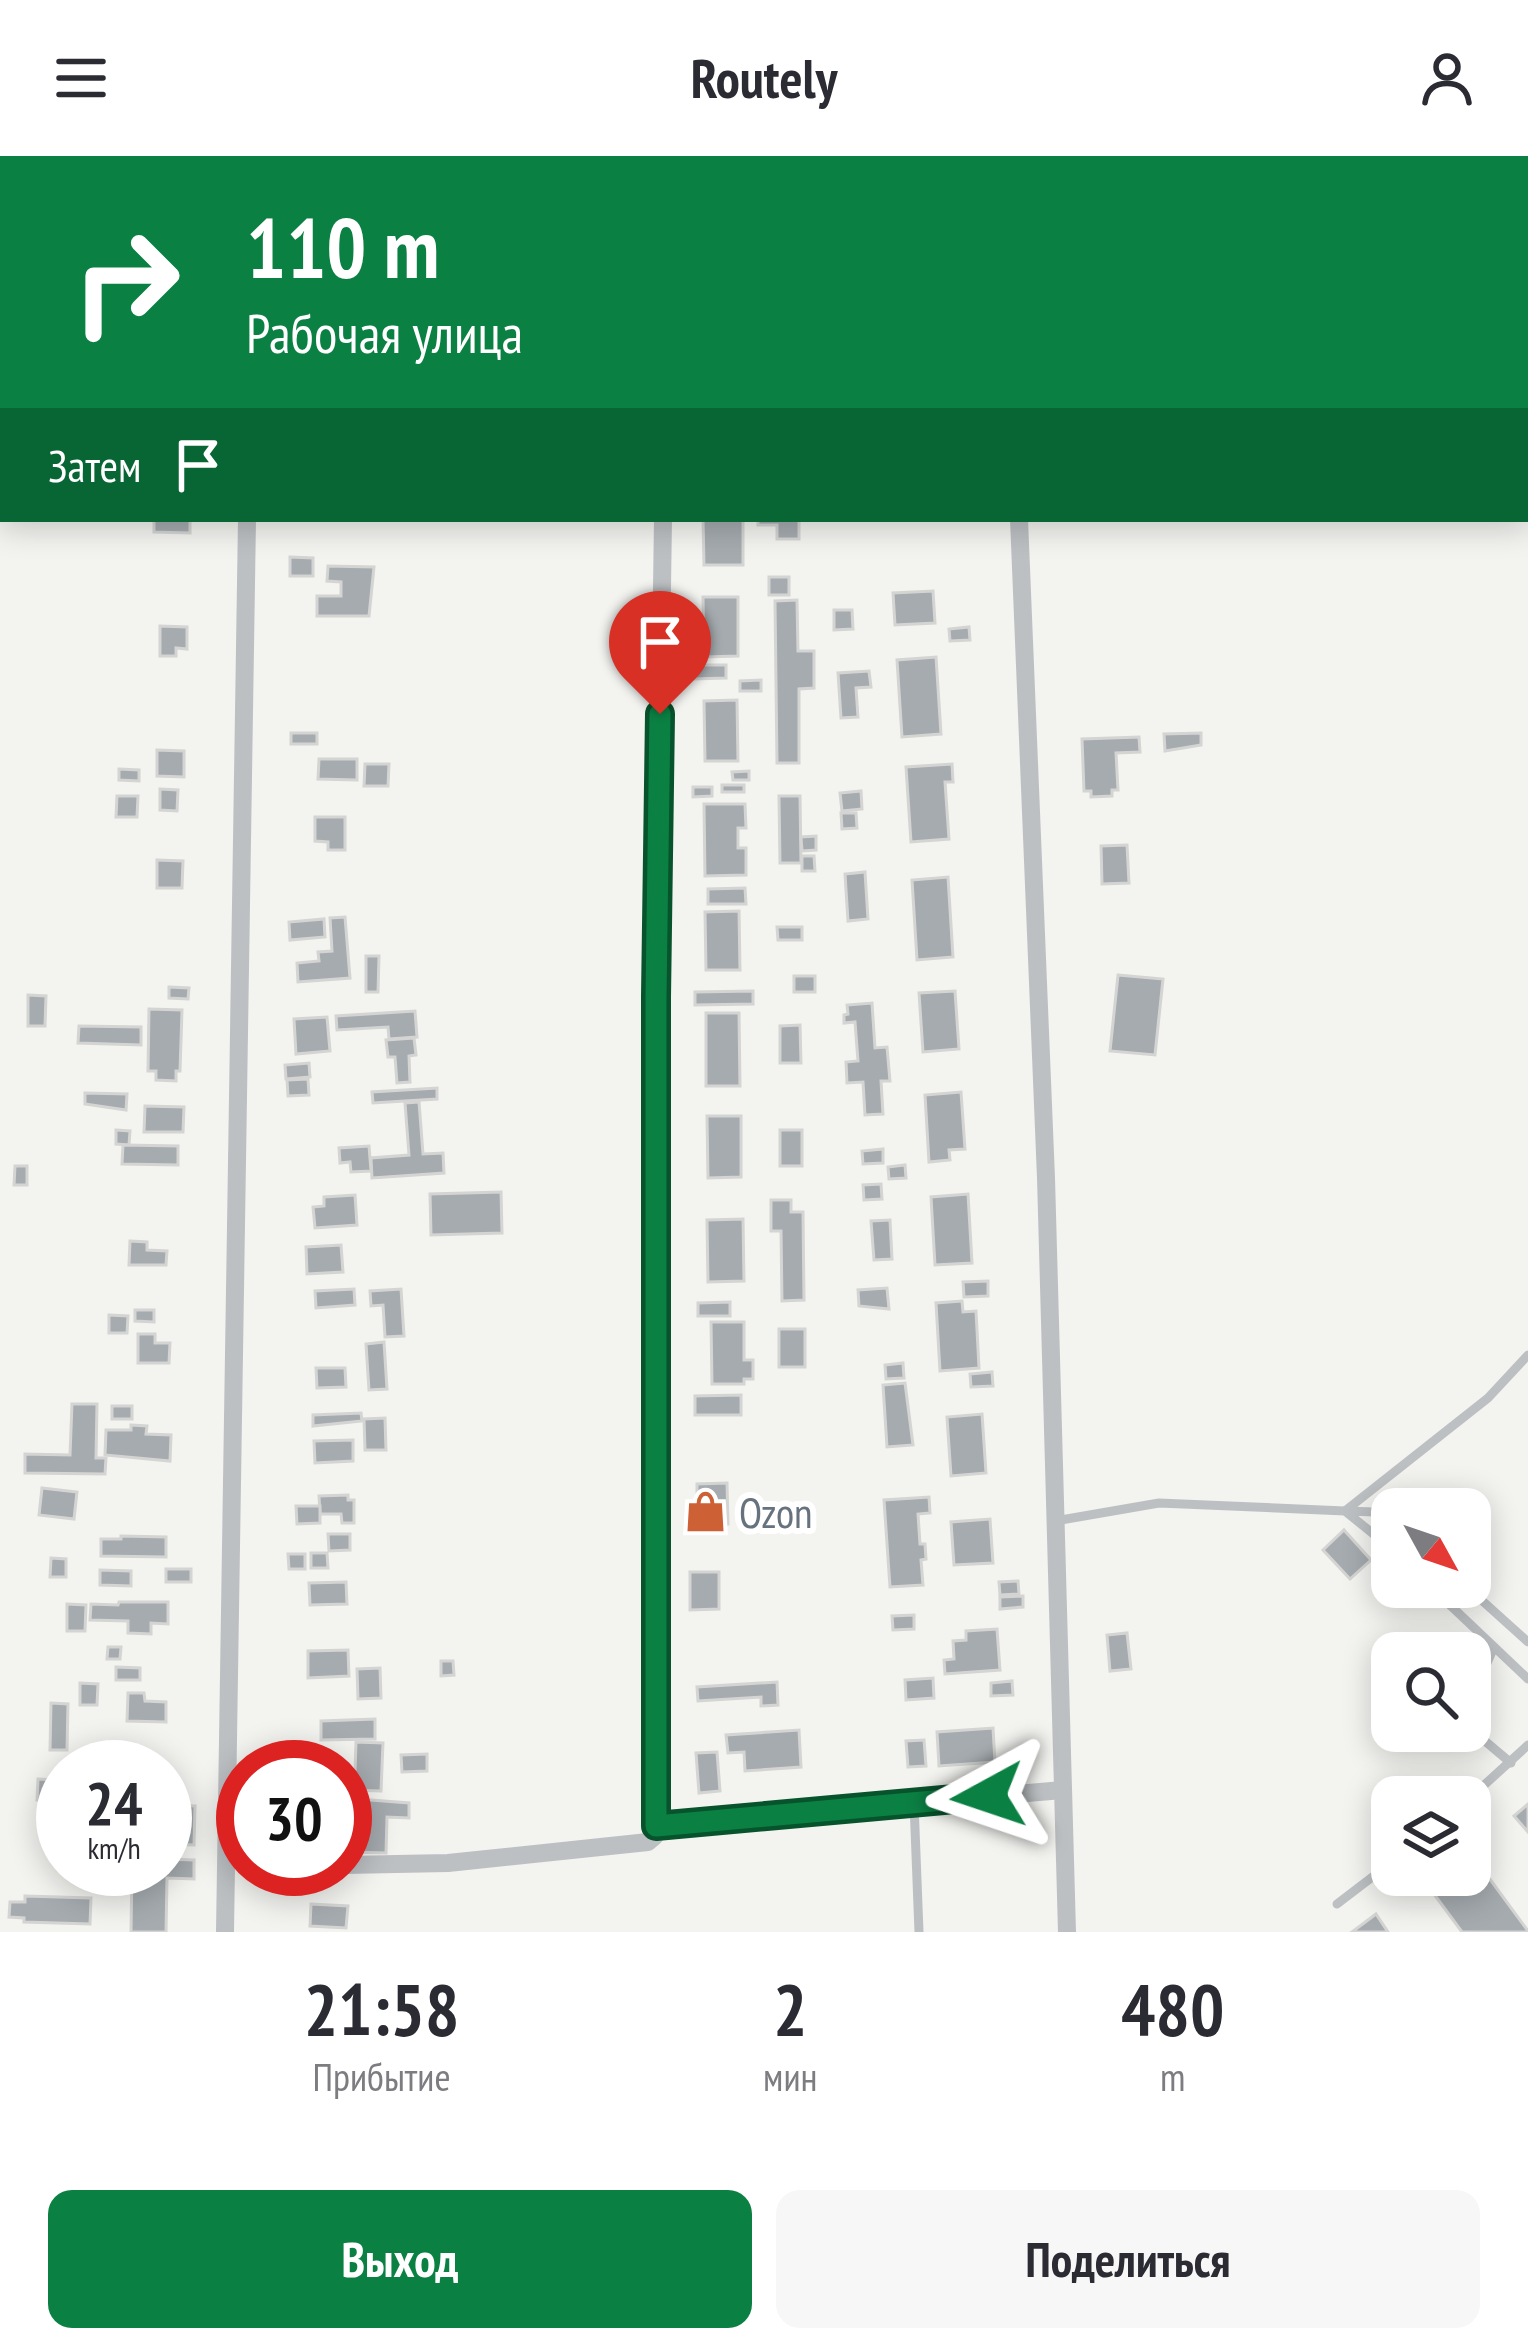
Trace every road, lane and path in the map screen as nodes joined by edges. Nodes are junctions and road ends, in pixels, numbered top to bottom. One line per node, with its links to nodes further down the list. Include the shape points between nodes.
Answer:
1 (247, 522): 15 (street)
2 (663, 522): 22 (street)
3 (1019, 522): 7 (street)
4 (1528, 1354): 5 (lane, via 1488,1398)
5 (1345, 1511): 6 (lane); 7 (lane, via 1159,1503); 8 (lane)
6 (1371, 1512)
7 (1055, 1521): 20 (street)
8 (1371, 1532)
9 (1453, 1608): 12 (lane)
10 (1490, 1608): 11 (lane)
11 (1528, 1642)
12 (1494, 1648): 13 (lane); 14 (lane)
13 (1491, 1655)
14 (1528, 1679)
15 (235, 1740)
16 (1528, 1745): 18 (lane)
17 (1491, 1746): 18 (lane)
18 (1511, 1763): 19 (lane)
19 (1491, 1780)
20 (1063, 1790): 21 (street); 29 (street)
21 (914, 1803): 22 (street); 28 (lane)
22 (656, 1826): 23 (street, via 648,1842)
23 (372, 1865)
24 (1371, 1878): 26 (lane)
25 (230, 1896): 27 (street)
26 (1337, 1904)
27 (225, 1932)
28 (919, 1932)
29 (1067, 1932)

